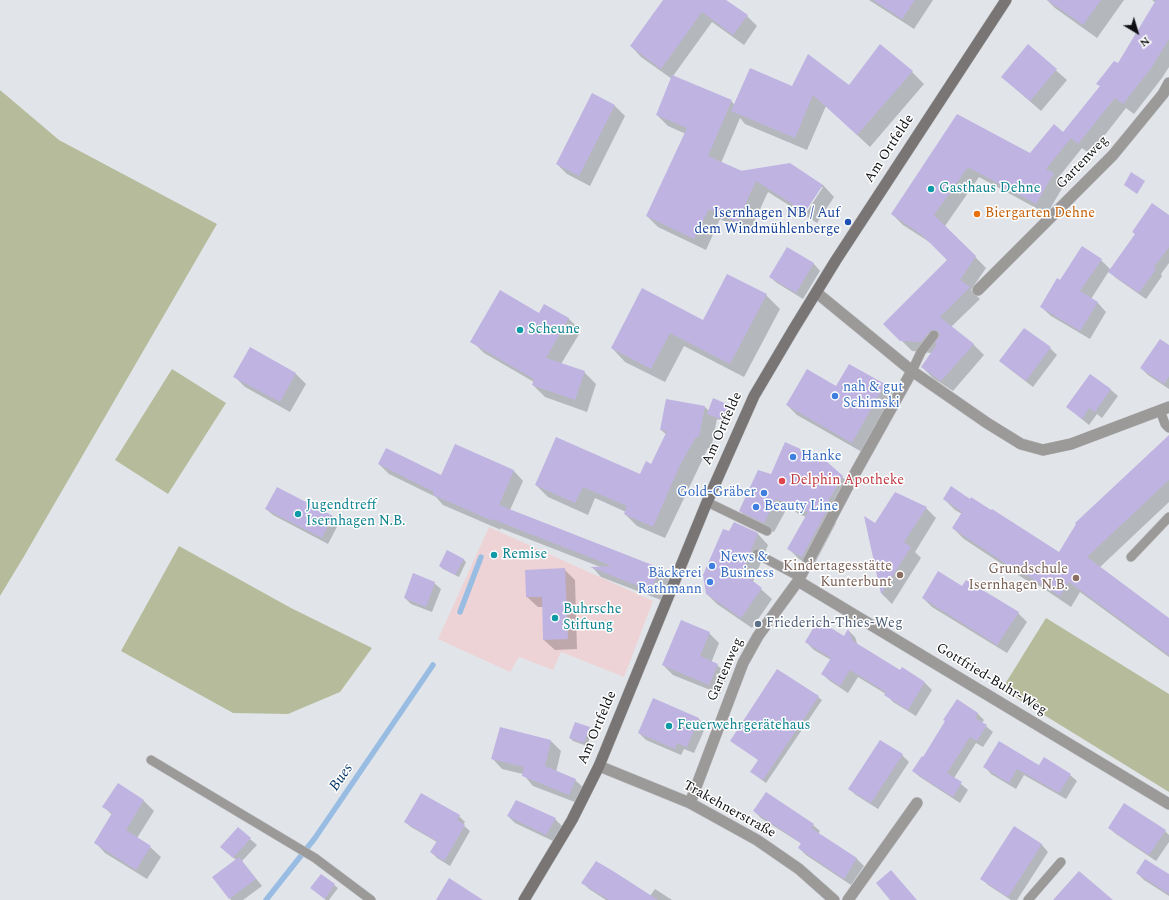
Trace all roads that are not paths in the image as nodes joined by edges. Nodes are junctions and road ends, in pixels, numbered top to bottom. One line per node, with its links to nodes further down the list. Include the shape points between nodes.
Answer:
1 (1006, 0): 4 (main road, Am Ortfelde)
2 (1169, 83): 3 (street, Gartenweg, via 1163,94 1113,155)
3 (978, 290)
4 (817, 293): 6 (street); 9 (main road, Am Ortfelde, via 754,396)
5 (934, 335): 6 (lane, via 921,352)
6 (912, 371): 7 (street, via 1021,444 1043,450 1071,444); 14 (street, Gartenweg)
7 (1164, 409): 8 (lane, via 1165,424)
8 (1169, 428)
9 (707, 502): 11 (lane); 16 (main road, Am Ortfelde)
10 (1169, 517): 13 (lane)
11 (767, 531)
12 (757, 554): 14 (lane)
13 (1131, 557)
14 (799, 579): 17 (street, Gartenweg, via 758,636 743,663); 19 (street, Gottfried-Buhr-Weg)
15 (151, 760): 21 (lane, via 309,854)
16 (599, 766): 17 (street, Trakehnerstraße); 22 (main road, Am Ortfelde, via 572,820)
17 (690, 803): 23 (street, Trakehnerstraße, via 757,840 799,869)
18 (917, 803): 24 (street)
19 (1169, 804)
20 (1061, 862): 25 (lane)
21 (371, 900)
22 (524, 900)
23 (834, 900)
24 (848, 900)
25 (1028, 900)

